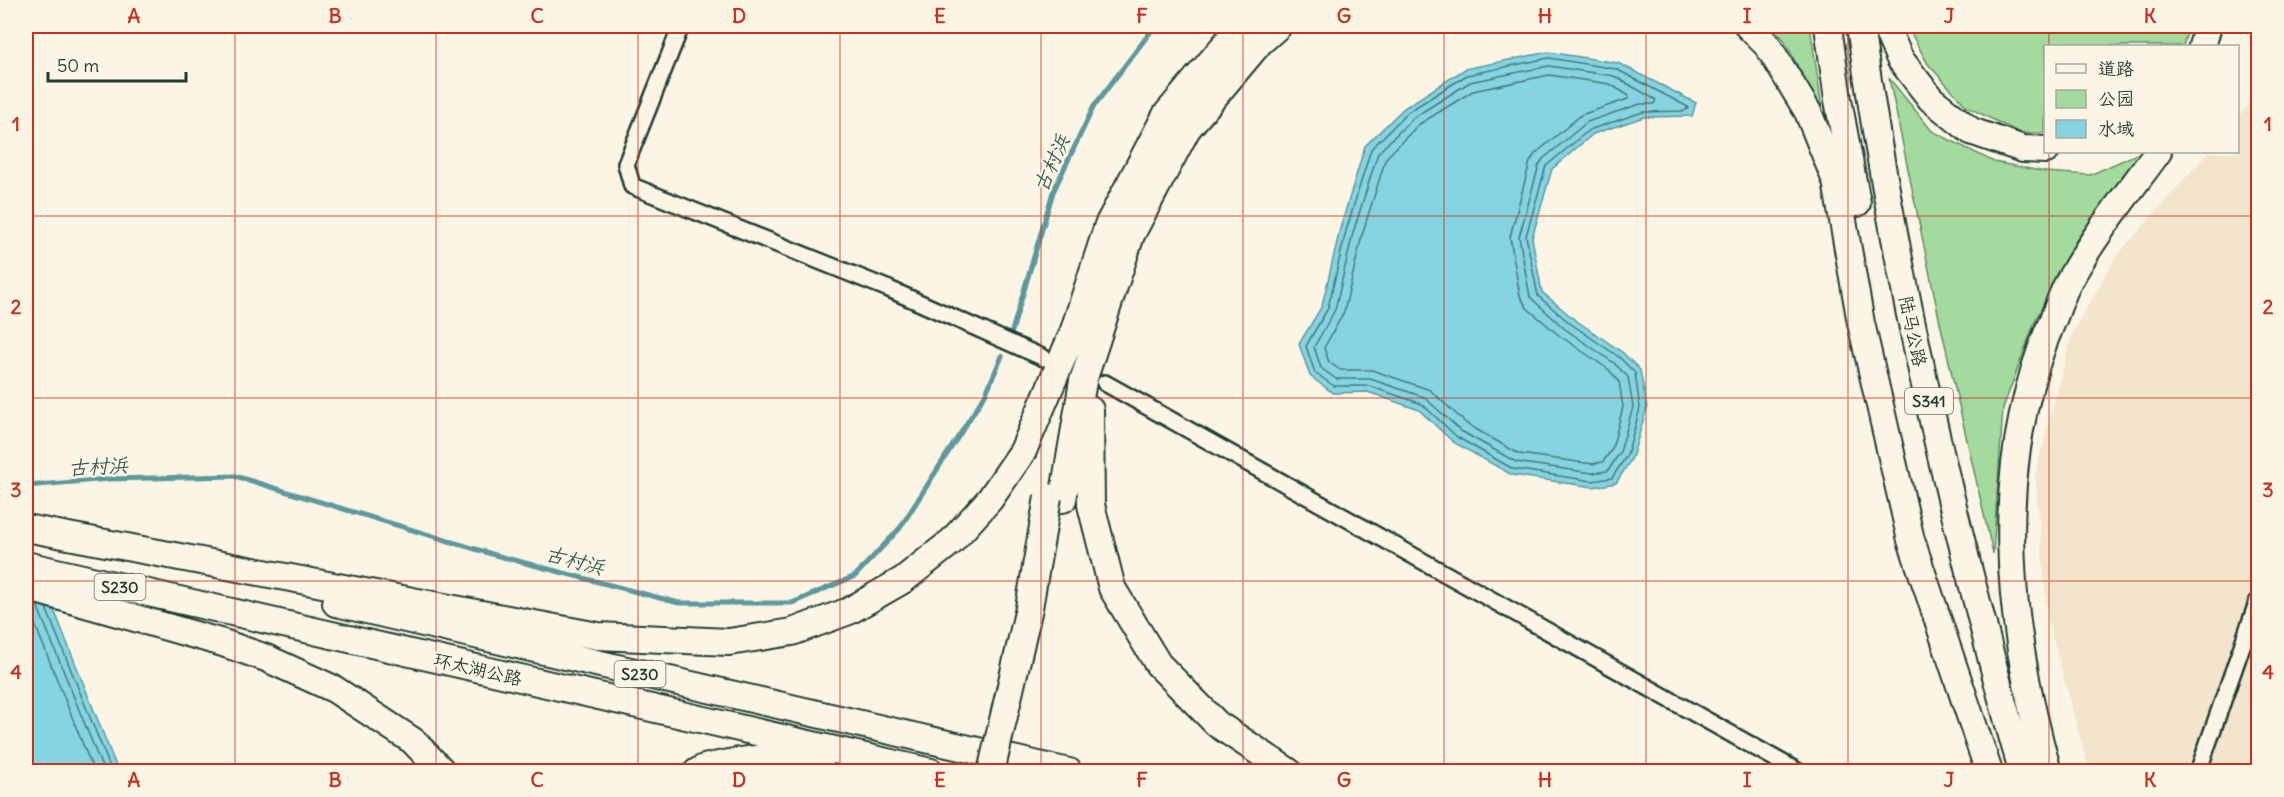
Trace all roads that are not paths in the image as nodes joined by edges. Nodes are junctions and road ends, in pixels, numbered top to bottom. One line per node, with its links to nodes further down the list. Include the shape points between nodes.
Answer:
1 (681, 26): 15 (street, via 626,164 632,186 889,289)
2 (1241, 26): 14 (highway, via 1166,115 1108,225)
3 (1278, 26): 14 (highway, via 1187,129 1131,235)
4 (1748, 26): 32 (highway, via 1768,46 1808,112 1836,181 1861,323 1911,540)
5 (1828, 26): 32 (highway, 陆马公路 / S341, via 1878,320 1927,536)
6 (1860, 26): 33 (highway, 陆马公路 / S341, via 1909,314 1958,529)
7 (1885, 26): 12 (highway, via 1900,59 1932,99 1971,131 2023,149)
8 (2208, 26): 10 (highway)
9 (2223, 26): 11 (highway)
10 (2202, 45)
11 (2218, 45)
12 (2044, 150)
13 (2157, 153): 34 (highway, via 2070,280 2044,340 2023,405 2013,470 2010,537 2014,605 2038,736)
14 (1085, 337): 17 (highway, via 1083,381); 20 (highway, via 1023,451 990,499 951,542 903,580 849,611 792,632 729,642 598,636); 30 (highway, via 1097,362 1089,423 1091,505 1113,588 1158,664 1217,724)
15 (1044, 358)
16 (1105, 383): 31 (street)
17 (1056, 498): 27 (highway, bridge); 28 (highway, via 1044,611)
18 (26, 528): 20 (highway)
19 (26, 565): 26 (highway, 环太湖公路 / S230)
20 (209, 567): 29 (highway, 环太湖公路 / S230, via 632,672)
21 (26, 587): 23 (highway, via 266,658 333,689 413,741)
22 (2259, 600): 35 (street)
23 (443, 771)
24 (697, 771): 25 (highway, via 752,758 799,757)
25 (887, 771)
26 (931, 771)
27 (991, 771)
28 (1007, 771)
29 (1070, 771)
30 (1289, 771)
31 (1799, 771)
32 (1989, 771)
33 (2023, 771)
34 (2049, 771)
35 (2198, 771)

